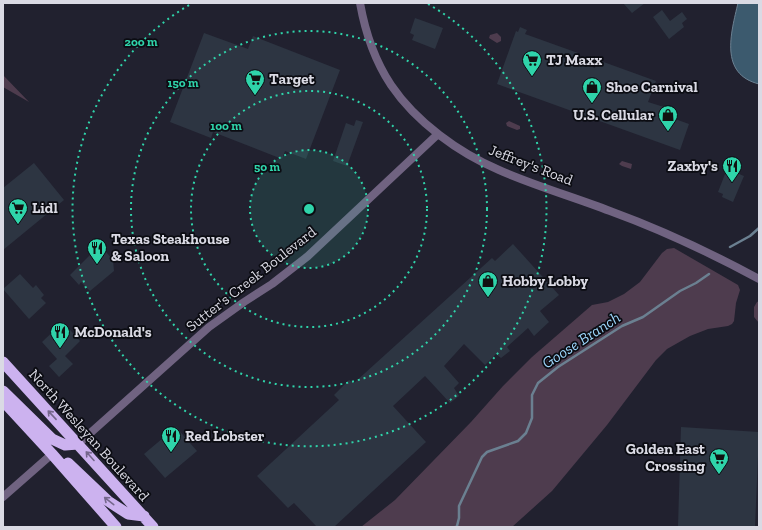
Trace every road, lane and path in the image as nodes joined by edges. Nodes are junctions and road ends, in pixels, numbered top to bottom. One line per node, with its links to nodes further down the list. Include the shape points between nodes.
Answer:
1 (360, 3): 2 (street, Jeffrey's Road, via 375,54 391,84 402,99)
2 (438, 134): 3 (street, Jeffrey's Road, via 498,170 630,218 710,253); 7 (street, Sutter's Creek Boulevard, via 308,256 210,327)
3 (759, 279)
4 (3, 362): 7 (highway, North Wesleyan Boulevard, one-way to 4)
5 (3, 391): 7 (highway, via 52,439 65,445)
6 (3, 401): 8 (highway)
7 (78, 444): 10 (highway, North Wesleyan Boulevard, one-way to 7)
8 (52, 454): 9 (street); 10 (highway, one-way to 8, via 128,514 108,502 66,461); 11 (highway)
9 (3, 497)
10 (144, 516): 12 (highway, North Wesleyan Boulevard)
11 (116, 527)
12 (153, 527)

